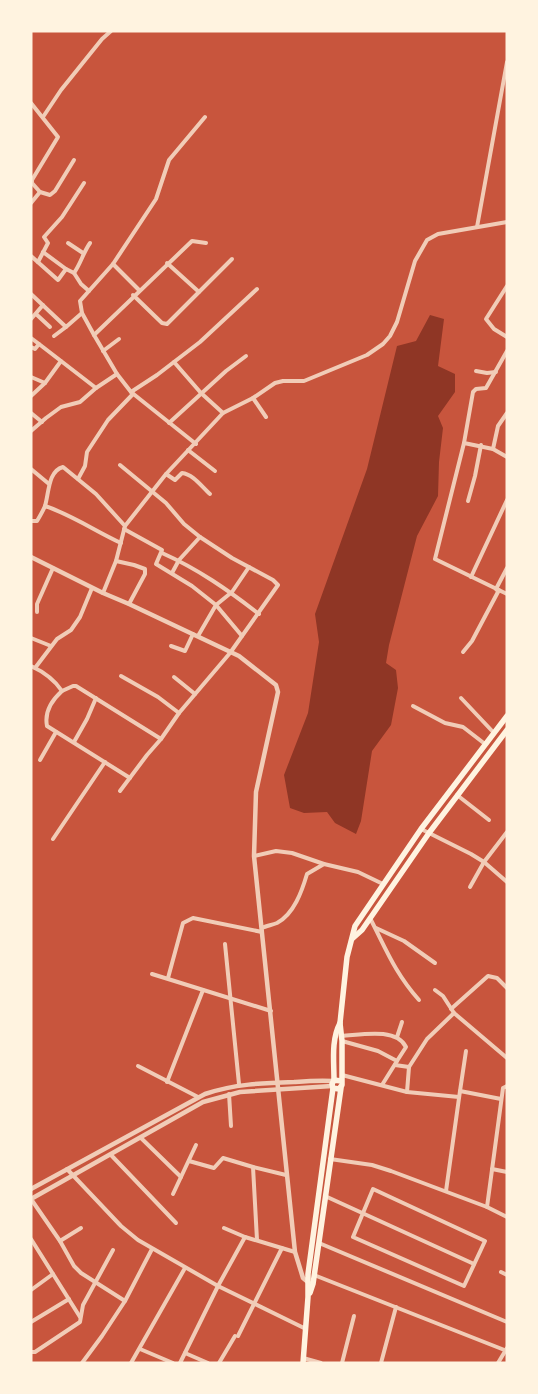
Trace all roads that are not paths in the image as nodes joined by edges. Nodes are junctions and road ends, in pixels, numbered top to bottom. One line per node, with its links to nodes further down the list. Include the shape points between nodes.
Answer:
1 (111, 31): 6 (street)
2 (507, 62): 3 (street)
3 (501, 89): 4 (street); 13 (street)
4 (507, 91)
5 (31, 103): 6 (street)
6 (43, 116): 10 (street, via 58,137 32,180)
7 (205, 117): 23 (street, via 170,160 156,199)
8 (74, 160): 10 (street, via 52,194)
9 (84, 183): 17 (street, via 62,218 44,238 48,243)
10 (40, 192): 11 (street)
11 (31, 203)
12 (507, 222): 13 (street)
13 (477, 227): 60 (street, via 438,234 427,240 415,261 397,322 383,344 367,355 304,381 275,383)
14 (68, 243): 18 (street)
15 (90, 243): 18 (street)
16 (206, 243): 22 (street, via 192,241)
17 (43, 252): 21 (street); 24 (street)
18 (83, 252): 25 (street)
19 (31, 256): 21 (street)
20 (232, 259): 30 (street)
21 (38, 262): 24 (street, via 58,280)
22 (167, 263): 28 (street); 30 (street)
23 (113, 264): 28 (street); 29 (street)
24 (66, 269): 25 (street)
25 (74, 273): 29 (street)
26 (507, 286): 42 (street, via 486,319)
27 (257, 289): 50 (street)
28 (139, 290): 32 (street)
29 (89, 292): 34 (street, via 80,301)
30 (199, 292): 32 (street, via 165,324)
31 (31, 294): 33 (street)
32 (133, 295): 39 (street)
33 (43, 305): 35 (street); 38 (street)
34 (82, 313): 38 (street); 39 (street)
35 (36, 314): 36 (street); 37 (street)
36 (31, 319)
37 (50, 327)
38 (66, 327): 40 (street)
39 (94, 335): 46 (street)
40 (54, 336)
41 (31, 338): 44 (street)
42 (507, 338)
43 (119, 339): 46 (street)
44 (39, 344): 45 (street, via 35,349); 49 (street)
45 (31, 347)
46 (103, 351): 53 (street)
47 (507, 351): 52 (street)
48 (246, 356): 58 (street)
49 (61, 361): 55 (street); 56 (street)
50 (174, 362): 57 (street); 58 (street)
51 (476, 371): 52 (street)
52 (496, 372): 68 (street, via 486,388 473,392)
53 (117, 374): 56 (street); 57 (street)
54 (31, 377): 55 (street)
55 (45, 384): 59 (street)
56 (96, 388): 65 (street, via 80,402 61,408)
57 (132, 393): 66 (street); 78 (street, via 108,420 88,452)
58 (201, 393): 62 (street); 66 (street)
59 (31, 396)
60 (253, 398): 62 (street); 64 (street)
61 (31, 413): 65 (street)
62 (223, 413): 69 (street)
63 (507, 413): 71 (street, via 498,426)
64 (266, 417)
65 (42, 422): 67 (street)
66 (169, 422): 69 (street)
67 (31, 431)
68 (464, 443): 70 (street); 97 (street, via 435,559)
69 (196, 444): 72 (street)
70 (481, 445): 71 (street); 83 (street)
71 (493, 449): 73 (street)
72 (188, 450): 76 (street); 77 (street)
73 (507, 457)
74 (120, 465): 80 (street)
75 (31, 469): 79 (street)
76 (215, 471)
77 (166, 474): 80 (street); 81 (street, via 175,480 183,473 187,474)
78 (78, 479): 79 (street, via 60,467); 86 (street, via 96,494)
79 (49, 484): 84 (street)
80 (151, 492): 86 (street); 87 (street)
81 (210, 494)
82 (507, 500): 97 (street)
83 (468, 501)
84 (45, 506): 85 (street, via 38,521); 88 (street, via 74,517)
85 (31, 521)
86 (124, 528): 88 (street); 89 (street, via 162,550)
87 (200, 537): 91 (street); 93 (street)
88 (121, 543): 92 (street)
89 (162, 553): 91 (street); 96 (street, via 156,564)
90 (31, 557): 94 (street)
91 (179, 560): 96 (street); 100 (street)
92 (116, 561): 101 (street); 103 (street, via 145,569)
93 (249, 566): 100 (street); 106 (street, via 278,585)
94 (53, 568): 98 (street); 105 (street, via 37,604)
95 (507, 568): 99 (street)
96 (172, 573): 104 (street)
97 (471, 577): 99 (street)
98 (92, 588): 101 (street); 110 (street, via 71,630)
99 (498, 590): 102 (street); 112 (street, via 472,642)
100 (232, 592): 104 (street); 106 (street)
101 (104, 593): 103 (street)
102 (507, 594)
103 (129, 604): 107 (street)
104 (216, 605): 107 (street); 108 (street)
105 (37, 612)
106 (259, 614): 108 (street)
107 (195, 635): 111 (street, via 186,651); 113 (street)
108 (242, 636): 113 (street)
109 (31, 638): 110 (street)
110 (51, 646): 114 (street)
111 (171, 646)
112 (463, 652)
113 (230, 653): 118 (street); 140 (street, via 239,656 276,685 278,692 256,792)
114 (33, 667): 117 (street, via 49,676)
115 (121, 676): 122 (street)
116 (174, 677): 118 (street)
117 (62, 691): 119 (street, via 76,686); 125 (street, via 48,709 46,720 47,726)
118 (195, 694): 122 (street)
119 (96, 698): 127 (street); 128 (street)
120 (461, 698): 126 (street)
121 (413, 706): 129 (street, via 445,723 460,726)
122 (179, 712): 127 (street)
123 (507, 716): 126 (highway)
124 (507, 730): 134 (highway)
125 (56, 732): 128 (street); 130 (street)
126 (494, 732): 129 (highway)
127 (161, 738): 132 (street)
128 (74, 742): 131 (street)
129 (485, 744): 136 (highway)
130 (40, 760)
131 (105, 762): 132 (street); 139 (street)
132 (130, 778): 133 (street)
133 (120, 791)
134 (457, 795): 135 (street); 138 (highway)
135 (490, 820)
136 (421, 829): 138 (street); 144 (highway)
137 (507, 832): 141 (street)
138 (429, 833): 141 (street); 146 (highway)
139 (53, 839)
140 (254, 856): 142 (street, via 276,851); 148 (street)
141 (484, 862): 143 (street); 145 (street)
142 (324, 864): 144 (street, via 358,872); 148 (street, via 307,874 294,906 278,922)
143 (507, 882)
144 (383, 884): 149 (highway, via 355,926)
145 (470, 887)
146 (370, 918): 147 (street); 149 (highway)
147 (376, 928): 151 (street, via 404,941); 158 (street, via 392,963)
148 (262, 930): 153 (street, via 193,918 187,920 183,923); 159 (street)
149 (353, 938): 162 (highway)
150 (225, 944): 157 (street)
151 (435, 963)
152 (152, 974): 153 (street)
153 (168, 978): 155 (street)
154 (507, 988): 160 (street, via 497,978 488,976)
155 (203, 990): 157 (street); 171 (street)
156 (435, 990): 160 (street)
157 (231, 999): 159 (street); 174 (street)
158 (419, 1000)
159 (271, 1011): 172 (street)
160 (453, 1011): 166 (street); 170 (street, via 427,1039)
161 (402, 1022): 163 (street)
162 (340, 1023): 164 (highway); 173 (highway, via 333,1053)
163 (397, 1037): 164 (street); 167 (street, via 406,1047)
164 (342, 1039): 167 (street); 173 (highway)
165 (466, 1051): 178 (street)
166 (507, 1058)
167 (397, 1061): 168 (street)
168 (395, 1065): 170 (street); 175 (street)
169 (138, 1066): 171 (street)
170 (409, 1067): 179 (street)
171 (167, 1082): 181 (street)
172 (278, 1082): 173 (street); 174 (street); 177 (street)
173 (337, 1083): 175 (street); 177 (street); 188 (highway); 224 (highway)
174 (239, 1084): 181 (street)
175 (382, 1085): 179 (street)
176 (507, 1086): 183 (street, via 503,1088)
177 (279, 1089): 180 (street); 194 (street)
178 (460, 1091): 182 (street); 183 (street)
179 (407, 1092): 182 (street)
180 (229, 1094): 184 (street); 185 (street, via 203,1102)
181 (198, 1097): 191 (street)
182 (460, 1097): 198 (street)
183 (501, 1099): 192 (street)
184 (231, 1126)
185 (142, 1138): 187 (street); 196 (street)
186 (196, 1145): 189 (street)
187 (110, 1155): 195 (street); 205 (street)
188 (330, 1159): 198 (street, via 372,1165); 200 (highway)
189 (189, 1161): 190 (street, via 214,1168 223,1158); 196 (street)
190 (253, 1167): 194 (street); 210 (street)
191 (67, 1169): 195 (street); 197 (street)
192 (492, 1169): 193 (street); 202 (street)
193 (507, 1172)
194 (286, 1175): 216 (street)
195 (73, 1177): 201 (street); 215 (street, via 121,1226)
196 (181, 1177): 199 (street)
197 (31, 1189)
198 (446, 1191): 202 (street)
199 (173, 1194)
200 (325, 1196): 203 (street); 212 (highway)
201 (31, 1199): 211 (street)
202 (487, 1207): 204 (street)
203 (363, 1213): 217 (street); 217 (street, via 353,1236 464,1286); 217 (street, via 373,1189 485,1241)
204 (507, 1217)
205 (176, 1223)
206 (81, 1228): 211 (street)
207 (224, 1228): 208 (street)
208 (245, 1237): 210 (street); 225 (street)
209 (31, 1239): 220 (street)
210 (257, 1240): 213 (street)
211 (60, 1241): 223 (street, via 74,1266)
212 (319, 1243): 221 (highway); 234 (street)
213 (282, 1248): 216 (street); 229 (street)
214 (113, 1250): 223 (street)
215 (152, 1250): 218 (street); 228 (street)
216 (295, 1252): 224 (street, via 303,1278)
217 (474, 1264)
218 (185, 1268): 225 (street); 236 (street)
219 (500, 1272): 222 (street)
220 (53, 1274): 226 (street); 227 (street)
221 (314, 1275): 224 (highway); 230 (street)
222 (507, 1275)
223 (96, 1282): 228 (street); 232 (street)
224 (310, 1283): 235 (highway)
225 (218, 1286): 229 (street); 239 (street)
226 (32, 1288)
227 (69, 1299): 232 (street); 233 (street)
228 (126, 1301): 241 (street)
229 (254, 1304): 235 (street); 246 (street)
230 (396, 1307): 237 (street); 249 (street)
231 (354, 1316): 248 (street)
232 (80, 1317): 238 (street, via 80,1322)
233 (31, 1322)
234 (507, 1322)
235 (306, 1329): 240 (highway)
236 (140, 1349): 242 (street); 243 (street)
237 (506, 1350): 250 (street)
238 (31, 1352)
239 (185, 1353): 244 (street); 245 (street)
240 (303, 1360): 247 (street)
241 (82, 1363)
242 (131, 1363)
243 (173, 1363)
244 (180, 1363)
245 (208, 1363)
246 (219, 1363)
247 (321, 1363)
248 (342, 1363)
249 (381, 1363)
250 (498, 1363)

